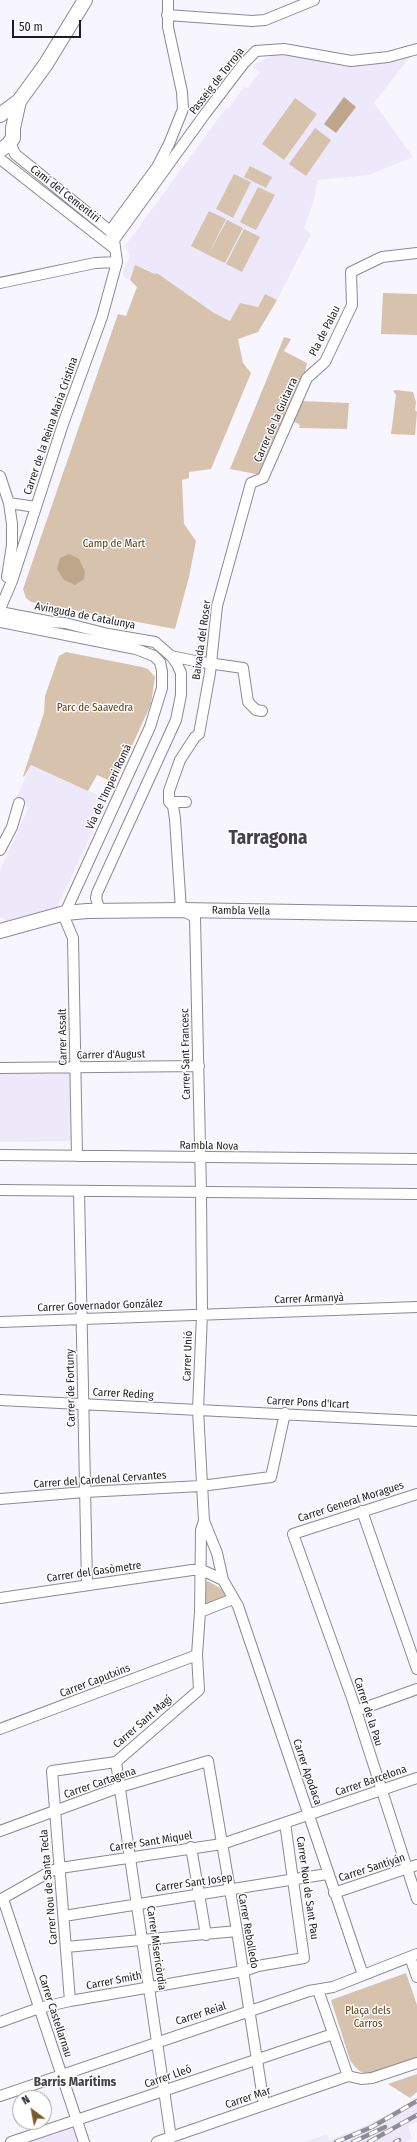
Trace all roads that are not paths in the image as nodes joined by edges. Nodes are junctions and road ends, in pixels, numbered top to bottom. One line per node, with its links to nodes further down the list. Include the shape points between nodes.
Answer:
1 (85, 0): 6 (main road, via 46,64)
2 (168, 0): 4 (street)
3 (314, 0): 4 (street, via 265,20)
4 (167, 15): 11 (street, via 183,109 169,144)
5 (417, 49): 11 (street, Passeig de Torroja, via 388,57 351,61 284,49 256,51 205,114)
6 (19, 101): 7 (main road); 8 (main road)
7 (0, 116): 8 (main road)
8 (13, 128): 9 (main road, via 13,134)
9 (5, 146): 11 (street, Camí del Cementiri)
10 (0, 159): 11 (street, Camí del Cementiri)
11 (113, 240): 13 (street, Carrer de la Reina Maria Cristina)
12 (417, 253): 15 (street, Pla de Palau, via 382,257 351,272 352,305 325,362)
13 (116, 262): 14 (street, via 95,263); 20 (street, Carrer de la Reina Maria Cristina, via 102,317)
14 (0, 283)
15 (313, 373): 17 (street, Carrer de la Guitarra, via 307,378)
16 (0, 476): 18 (street)
17 (263, 478): 25 (street, Baixada del Roser, via 251,483 217,606)
18 (3, 492): 19 (street)
19 (9, 503): 20 (street); 21 (street, via 12,545 10,568)
20 (36, 507): 21 (street, Carrer de la Reina Maria Cristina)
21 (0, 609): 23 (street, Avinguda de Catalunya, via 155,642)
22 (0, 622): 24 (street, Avinguda de Catalunya, via 136,649 154,656)
23 (171, 656): 25 (street); 32 (street, via 182,678 176,720 96,898)
24 (160, 662): 34 (street, Via de l'Imperi Romà, via 162,688 152,720)
25 (206, 663): 26 (street, via 243,668 248,702 256,710); 27 (street, Baixada del Roser, via 199,734 180,760 169,791)
26 (262, 711)
27 (169, 802): 28 (street); 31 (street, via 173,806 175,819)
28 (186, 802)
29 (19, 803): 30 (street, via 12,827)
30 (0, 850)
31 (181, 910): 32 (main road, Rambla Vella); 33 (main road, Rambla Vella); 35 (street)
32 (100, 911): 34 (main road, Rambla Vella)
33 (417, 914)
34 (65, 916): 35 (main road, Rambla Vella); 35 (main road, via 73,921 179,920); 37 (main road); 38 (main road); 41 (street, Carrer Assalt, via 74,938)
35 (195, 917): 36 (main road, Rambla Vella); 39 (street, Carrer Sant Francesc)
36 (417, 920)
37 (0, 931)
38 (0, 936)
39 (199, 1066): 41 (street, Carrer d'August); 44 (street, Carrer Sant Francesc)
40 (0, 1068): 41 (street, Carrer d'August)
41 (76, 1068): 43 (street, Carrer Assalt)
42 (0, 1155): 43 (street, Rambla Nova)
43 (77, 1156): 44 (street, Rambla Nova)
44 (200, 1158): 45 (street, Rambla Nova); 48 (street, Carrer Sant Francesc)
45 (417, 1159)
46 (0, 1190): 47 (street)
47 (79, 1191): 48 (street); 52 (street, Carrer de Fortuny)
48 (201, 1192): 49 (street); 51 (street, Carrer Unió)
49 (417, 1194)
50 (417, 1307): 51 (street, Carrer Armanyà)
51 (202, 1314): 52 (street, Carrer Governador González); 56 (street, Carrer Unió)
52 (81, 1319): 53 (street, Carrer Governador González); 55 (street, Carrer de Fortuny)
53 (0, 1322)
54 (0, 1400): 55 (street, Carrer Reding)
55 (83, 1404): 56 (street, Carrer Reding); 60 (street, Carrer de Fortuny)
56 (198, 1410): 57 (street, Carrer Pons d'Icart); 59 (street, Carrer Unió)
57 (285, 1413): 58 (street, Carrer Pons d'Icart); 59 (street, Carrer del Cardenal Cervantes, via 271,1477)
58 (417, 1420)
59 (201, 1486): 60 (street, Carrer del Cardenal Cervantes); 64 (street, Carrer Unió)
60 (85, 1492): 62 (street, Carrer del Cardenal Cervantes); 68 (street, Carrer de Fortuny)
61 (417, 1494): 63 (street, Carrer General Moragues)
62 (0, 1499)
63 (362, 1511): 65 (street, Carrer General Moragues); 73 (street)
64 (204, 1521): 66 (street, Carrer Unió); 67 (street, Carrer Unió, via 217,1552)
65 (293, 1534): 75 (street, Carrer de la Pau)
66 (197, 1570): 67 (street); 68 (street, Carrer del Gasòmetre); 71 (street)
67 (224, 1580): 70 (street, Carrer Apodaca)
68 (87, 1585): 69 (street, Carrer del Gasòmetre)
69 (0, 1598)
70 (233, 1599): 71 (street); 84 (street, Carrer Apodaca, via 238,1606)
71 (200, 1612): 72 (street)
72 (197, 1655): 76 (street, Carrer Caputxins); 78 (street, Carrer Sant Magí, via 199,1690)
73 (417, 1669)
74 (417, 1689): 75 (street)
75 (356, 1711): 82 (street, Carrer de la Pau)
76 (0, 1729)
77 (208, 1761): 81 (street, Carrer Cartagena); 87 (street, Carrer Rebolledo)
78 (116, 1762): 79 (street, Carrer Sant Magí); 81 (street, Carrer Misericòrdia)
79 (52, 1771): 83 (street, Carrer Nou de Santa Tecla)
80 (417, 1778): 82 (street, Carrer Barcelona)
81 (120, 1788): 83 (street, Carrer Cartagena); 89 (street, Carrer Misericòrdia)
82 (381, 1790): 84 (street, Carrer Barcelona); 92 (street, Carrer de la Pau)
83 (55, 1812): 86 (street, Carrer Cartagena); 91 (street, Carrer Nou de Santa Tecla)
84 (309, 1814): 85 (street, Carrer Sant Miquel); 93 (street, Carrer Apodaca)
85 (285, 1823): 87 (street, Carrer Sant Miquel); 94 (street, Carrer Nou de Sant Pau)
86 (0, 1831)
87 (222, 1844): 88 (street, Carrer Sant Miquel); 95 (street, Carrer Rebolledo)
88 (191, 1847): 89 (street, Carrer Sant Miquel); 97 (street)
89 (131, 1857): 91 (street, Carrer Sant Miquel); 100 (street, Carrer Misericòrdia)
90 (417, 1865): 92 (street, Carrer Santiyán)
91 (60, 1868): 99 (street, Carrer Sant Miquel, via 51,1870); 101 (street, Carrer Nou de Santa Tecla)
92 (407, 1869): 96 (street, Carrer Santiyán); 98 (street, Carrer de la Pau)
93 (328, 1874): 94 (street, Carrer Sant Josep); 96 (street, Carrer Apodaca)
94 (294, 1878): 95 (street, Carrer Sant Josep); 107 (street, Carrer Nou de Sant Pau)
95 (229, 1891): 97 (street, Carrer Sant Josep); 102 (street, Carrer Rebolledo)
96 (334, 1893): 109 (street, Carrer Apodaca)
97 (199, 1896): 100 (street, Carrer Sant Josep); 103 (street)
98 (417, 1898)
99 (2, 1899): 114 (street, Carrer Castellarnau)
100 (137, 1904): 101 (street, Carrer Sant Josep); 104 (street, Carrer Misericòrdia)
101 (64, 1916): 105 (street, Carrer Nou de Santa Tecla)
102 (237, 1931): 103 (street); 108 (street, Carrer Rebolledo)
103 (206, 1935): 104 (street)
104 (142, 1941): 105 (street); 111 (street, Carrer Misericòrdia)
105 (66, 1947): 113 (street, Carrer Nou de Santa Tecla)
106 (414, 1956): 109 (street, Carrer Reial); 110 (street)
107 (304, 1958): 108 (street, Carrer Smith)
108 (244, 1971): 111 (street, Carrer Smith); 115 (street, Carrer Rebolledo)
109 (363, 1975): 112 (street, Carrer Reial)
110 (417, 1977)
111 (150, 1986): 113 (street, Carrer Smith); 118 (street, Carrer Misericòrdia)
112 (318, 1990): 115 (street, Carrer Reial); 117 (street)
113 (70, 2002): 114 (street, Carrer Smith)
114 (39, 2008): 116 (street, Carrer Smith); 121 (street, Carrer Castellarnau)
115 (249, 2011): 118 (street, Carrer Reial); 119 (street, Carrer Rebolledo)
116 (0, 2022)
117 (333, 2034): 119 (street, Carrer Lleó); 122 (street)
118 (157, 2042): 121 (street, Carrer Reial); 123 (street, Carrer Misericòrdia)
119 (256, 2059): 123 (street, Carrer Lleó); 125 (street, Carrer Rebolledo)
120 (417, 2063): 122 (street, via 372,2078)
121 (62, 2075): 124 (street, Carrer Reial); 126 (street, Carrer Castellarnau)
122 (348, 2076): 125 (street, Carrer Mar)
123 (165, 2091): 126 (street, Carrer Lleó); 127 (street, Carrer Misericòrdia)
124 (0, 2096)
125 (264, 2105): 127 (street, Carrer Mar)
126 (76, 2120): 128 (street, Carrer Lleó); 129 (street, Carrer Castellarnau)
127 (171, 2138): 130 (street, Carrer Mar)
128 (11, 2142)
129 (84, 2142)
130 (156, 2142)

